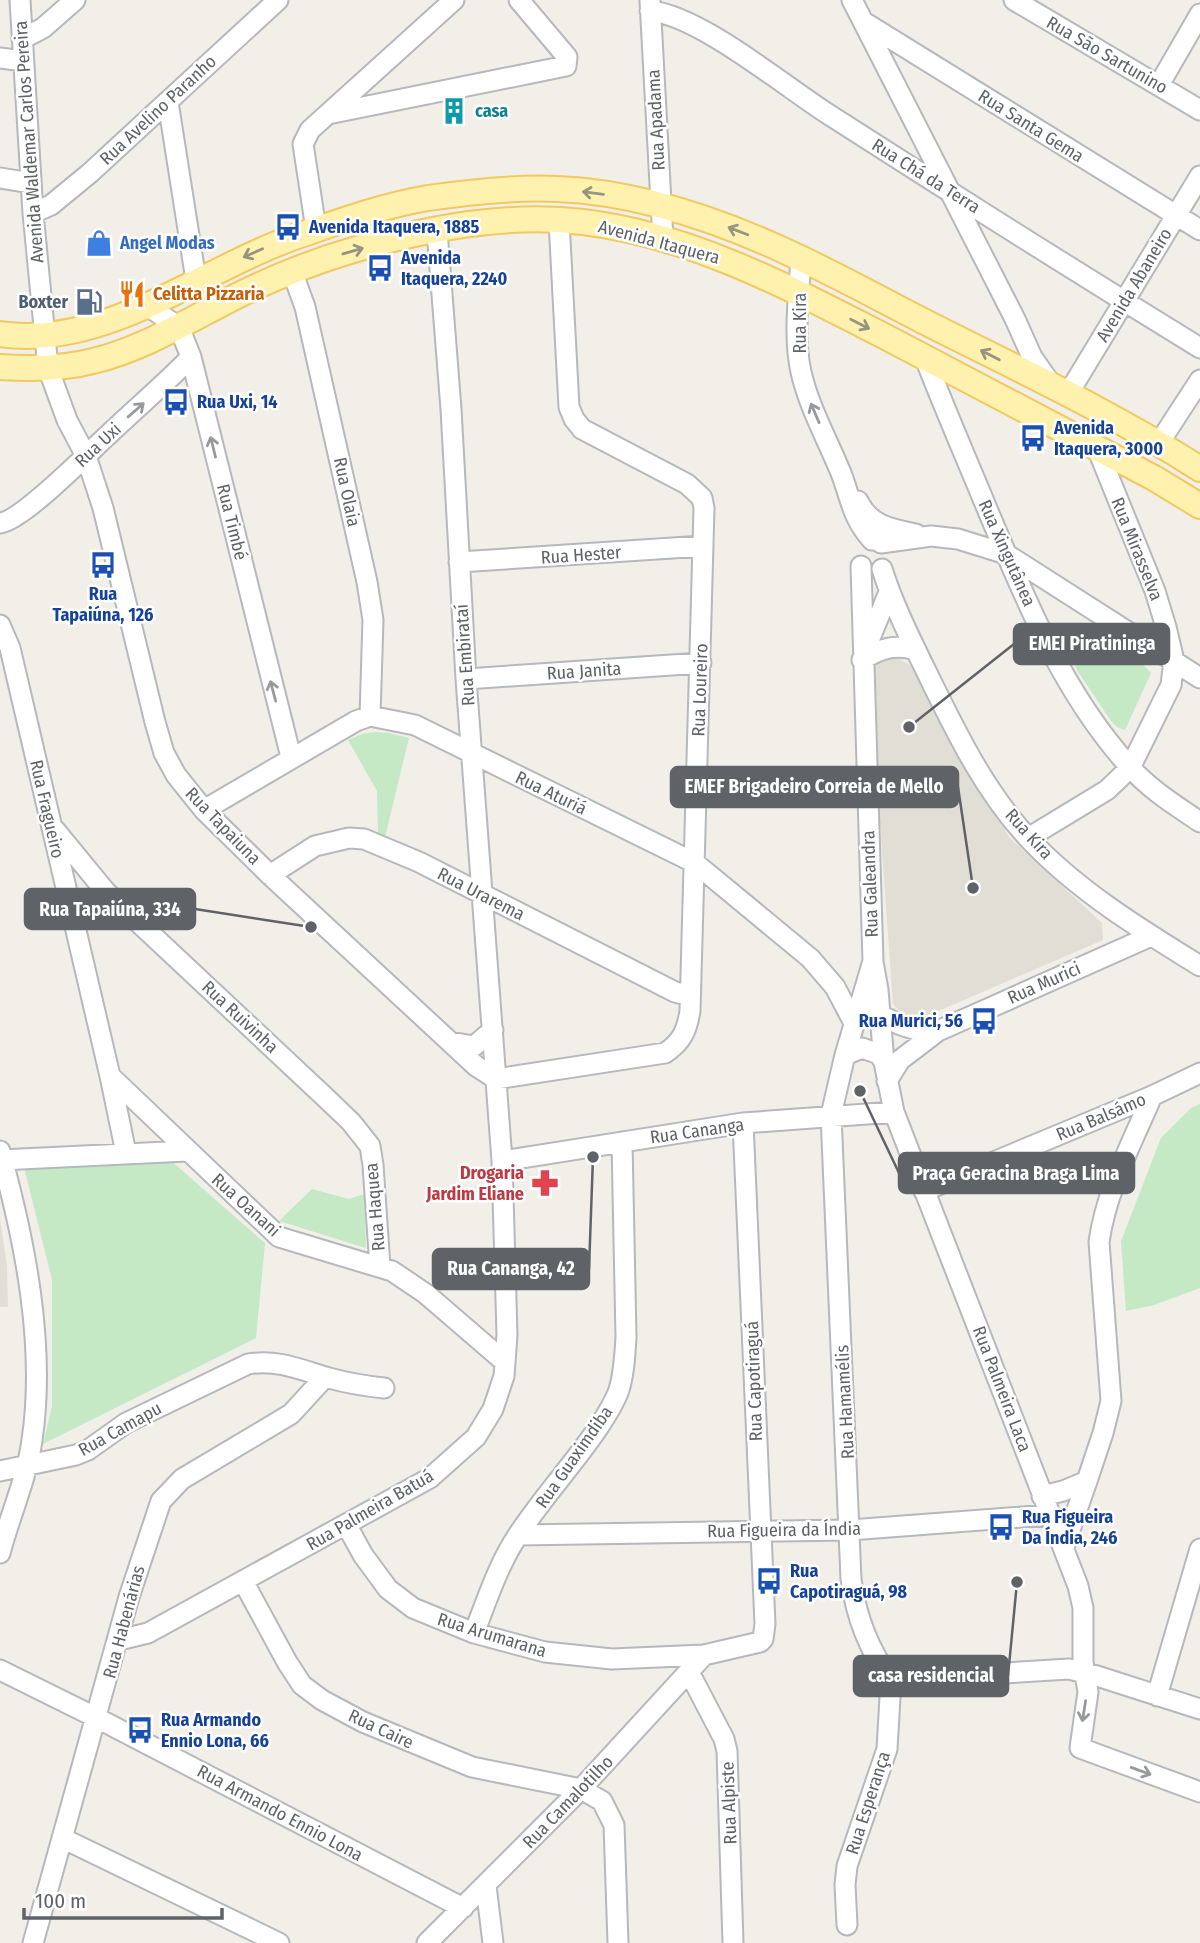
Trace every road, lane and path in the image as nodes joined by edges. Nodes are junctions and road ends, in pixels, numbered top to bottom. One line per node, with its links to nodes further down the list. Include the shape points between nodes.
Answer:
1 (20, 0): 11 (street, Avenida Waldemar Carlos Pereira)
2 (75, 0): 11 (street, via 43,28)
3 (278, 0): 15 (street, Rua Avelino Paranho)
4 (454, 0): 17 (street)
5 (519, 0): 17 (street, via 567,57 566,65)
6 (852, 0): 10 (street)
7 (1014, 0): 14 (street, Rua São Sartunino)
8 (650, 6): 21 (street, Rua Chá da Terra, via 721,42); 22 (street, Rua Apadama)
9 (1200, 14): 14 (street)
10 (863, 21): 21 (street); 24 (street, Rua Santa Gema)
11 (22, 39): 13 (street, Avenida Waldemar Carlos Pereira)
12 (0, 58): 13 (street)
13 (23, 61): 20 (street, Avenida Waldemar Carlos Pereira)
14 (1159, 85): 16 (street, Rua São Sartunino)
15 (168, 102): 23 (street, Rua Avelino Paranho, via 51,205); 32 (street)
16 (1200, 110)
17 (328, 114): 26 (street, via 310,130 303,144)
18 (1200, 176): 24 (street, Avenida Abaneiro)
19 (0, 178): 20 (street)
20 (31, 183): 23 (street, Avenida Waldemar Carlos Pereira)
21 (950, 192): 34 (street, Rua Chá da Terra); 45 (street, via 1032,357)
22 (660, 205): 26 (main road, Avenida Itaquera, one-way to 26, via 559,189 519,189 427,198); 29 (street, Rua Apadama); 30 (main road, Avenida Itaquera, one-way to 22, via 742,232)
23 (33, 213): 38 (street, Avenida Waldemar Carlos Pereira)
24 (1177, 215): 27 (street, Rua Santa Gema); 34 (street, Avenida Abaneiro)
25 (559, 220): 28 (main road, Avenida Itaquera); 29 (main road, Avenida Itaquera); 57 (street, Rua Loureiro, via 573,419 582,429 688,484 702,498)
26 (316, 229): 32 (main road, Avenida Itaquera, one-way to 32)
27 (1200, 230)
28 (437, 231): 31 (main road, Avenida Itaquera, one-way to 28, via 350,251); 59 (street, Rua Embirataí)
29 (663, 239): 33 (main road, Avenida Itaquera, via 731,262)
30 (801, 258): 33 (street, Rua Kira); 45 (main road, Avenida Itaquera, one-way to 30)
31 (292, 271): 36 (main road, Avenida Itaquera); 70 (street, Rua Olaia, via 305,307 367,582 373,620)
32 (196, 280): 35 (main road, Avenida Itaquera)
33 (799, 293): 41 (main road, Avenida Itaquera, one-way to 41); 50 (street, Rua Kira, one-way to 33, via 800,369)
34 (1125, 301): 39 (street, Rua Chá da Terra); 45 (street, Avenida Abaneiro)
35 (146, 305): 36 (street); 38 (main road, Avenida Itaquera, via 102,324)
36 (179, 327): 40 (street, Rua Timbé); 43 (main road, Avenida Itaquera, via 122,353)
37 (0, 334): 38 (main road, Avenida Itaquera)
38 (44, 337): 43 (street, Avenida Waldemar Carlos Pereira)
39 (1200, 348)
40 (191, 357): 48 (street, Rua Uxi, one-way to 40); 72 (street, Rua Timbé, one-way to 40)
41 (925, 358): 47 (main road, Avenida Itaquera); 58 (street, Rua Xingutânea)
42 (0, 367): 43 (main road, Avenida Itaquera)
43 (48, 368): 48 (street, Rua Tapaiuna)
44 (1200, 380): 46 (street)
45 (1060, 390): 46 (main road, Avenida Itaquera)
46 (1159, 443): 49 (main road, Avenida Itaquera)
47 (1097, 448): 51 (main road, Avenida Itaquera); 66 (street, Rua Mirasselva, via 1155,591)
48 (86, 456): 54 (street, Rua Uxi, via 15,517); 74 (street, Rua Tapaiuna, via 164,753)
49 (1200, 469)
50 (842, 476): 55 (street, via 872,520 885,528); 56 (street, Rua Kira, via 854,515)
51 (1154, 478): 52 (main road, via 1174,481); 53 (main road, Avenida Itaquera)
52 (1200, 494)
53 (1200, 506)
54 (0, 523)
55 (931, 536): 56 (street); 58 (street)
56 (877, 542): 60 (street, via 860,548); 61 (street, via 889,555)
57 (703, 546): 59 (street, Rua Hester); 67 (street, Rua Loureiro)
58 (1006, 554): 66 (street); 73 (street, Rua Xingutânea, via 1060,671)
59 (459, 562): 69 (street, Rua Embirataí)
60 (861, 566): 61 (street, via 869,571); 65 (street, Rua Galeandra)
61 (882, 569): 62 (street, Rua Kira)
62 (889, 592): 64 (street, Rua Kira); 65 (street, Rua Galeandra)
63 (0, 625): 76 (street, Rua Fragueiro, via 10,648)
64 (916, 650): 65 (street, via 892,646); 77 (street, Rua Kira, via 970,758)
65 (862, 659): 84 (street, Rua Galeandra)
66 (1174, 661): 68 (street); 73 (street, Rua Mirasselva, via 1167,696)
67 (701, 663): 69 (street, Rua Janita); 78 (street, Rua Loureiro)
68 (1200, 678)
69 (466, 679): 71 (street, Rua Embirataí)
70 (370, 716): 71 (street, Rua Aturiá, via 415,725); 72 (street)
71 (472, 754): 78 (street, Rua Aturiá); 81 (street, Rua Embirataí)
72 (290, 757): 74 (street)
73 (1130, 768): 75 (street, Rua Xingutânea); 77 (street, Rua Mirasselva, via 1107,790)
74 (204, 810): 79 (street, Rua Tapaiuna)
75 (1200, 822)
76 (50, 824): 80 (street, Rua Ruivinha); 82 (street, Rua Fragueiro)
77 (1028, 838): 83 (street, Rua Kira, via 1061,870)
78 (695, 863): 86 (street, Rua Loureiro); 88 (street, Rua Aturiá, via 810,957)
79 (270, 875): 81 (street, Rua Urarema, via 314,846 364,839); 91 (street, Rua Tapaiuna)
80 (106, 892): 82 (street); 103 (street, Rua Ruivinha, via 351,1122)
81 (483, 896): 86 (street, Rua Urarema); 89 (street, Rua Embirataí)
82 (72, 913): 95 (street, Rua Fragueiro)
83 (1151, 936): 85 (street, Rua Kira); 90 (street, Rua Murici)
84 (873, 961): 87 (street, Rua Palmeira Laca); 88 (street, Rua Galeandra)
85 (1200, 966)
86 (691, 996): 96 (street, Rua Loureiro, via 682,1039 665,1053)
87 (881, 1016): 88 (street, via 870,1010); 90 (street, via 907,1029); 93 (street, Rua Palmeira Laca)
88 (856, 1017): 92 (street, Rua Galeandra)
89 (493, 1030): 91 (street, via 474,1046); 96 (street, Rua Embirataí)
90 (938, 1031): 93 (street, Rua Murici)
91 (450, 1042): 96 (street, Rua Tapaiuna)
92 (845, 1055): 93 (street, via 871,1049 879,1054); 99 (street, Rua Hamamélis)
93 (886, 1071): 98 (street, Rua Palmeira Laca)
94 (1200, 1073): 97 (street, Rua Balsámo)
95 (110, 1076): 105 (street); 106 (street, Rua Fragueiro)
96 (496, 1079): 108 (street, Rua Palmeira Batuá)
97 (1153, 1096): 100 (street, Rua Balsámo); 104 (street)
98 (894, 1112): 99 (street, Rua Cananga); 109 (street, Rua Palmeira Laca)
99 (831, 1115): 101 (street, Rua Cananga); 120 (street, Rua Hamamélis)
100 (1100, 1118): 104 (street, via 1118,1127); 109 (street, Rua Balsámo)
101 (743, 1124): 102 (street, Rua Cananga); 121 (street, Rua Capotiraguá)
102 (622, 1142): 108 (street, Rua Cananga); 122 (street, Rua Guaximdiba, via 626,1338 619,1391 591,1438)
103 (369, 1146): 110 (street, Rua Haquea)
104 (1129, 1148): 116 (street, via 1099,1242 1111,1401)
105 (187, 1151): 106 (street); 110 (street, Rua Oanani, via 279,1237)
106 (126, 1153): 107 (street)
107 (1, 1157): 114 (street, via 30,1289 35,1408)
108 (502, 1161): 111 (street, Rua Palmeira Batuá)
109 (924, 1191): 117 (street, Rua Palmeira Laca)
110 (380, 1267): 111 (street, Rua Oanani, via 408,1280)
111 (505, 1362): 119 (street, Rua Palmeira Batuá, via 499,1394 476,1437 430,1478)
112 (326, 1377): 113 (street, Rua Camapu); 114 (street, Rua Camapu, via 283,1363 248,1364 126,1423 89,1450); 129 (street, Rua Habenárias, via 291,1413 181,1479 161,1501)
113 (384, 1388)
114 (27, 1464): 115 (street, Rua Camapu); 125 (street)
115 (0, 1471)
116 (1087, 1481): 117 (street); 123 (street)
117 (1042, 1496): 118 (street, Rua Palmeira Laca)
118 (1049, 1515): 120 (street, Rua Figueira da Índia); 123 (street, Rua Palmeira Laca)
119 (346, 1524): 126 (street, Rua Palmeira Batuá); 127 (street, Rua Arumarana, via 388,1589 413,1608)
120 (850, 1530): 121 (street, Rua Figueira da Índia); 134 (street, Rua Hamamélis, via 855,1609 875,1658)
121 (760, 1531): 122 (street, Rua Figueira da Índia); 128 (street, Rua Capotiraguá)
122 (518, 1535): 127 (street, Rua Guaximdiba, via 496,1575)
123 (1063, 1547): 133 (street, Rua Palmeira Laca, via 1083,1608)
124 (1200, 1549): 135 (street)
125 (0, 1553)
126 (243, 1581): 129 (street, Rua Palmeira Batuá, via 148,1633); 138 (street, Rua Caire, via 302,1685 322,1700 472,1767)
127 (474, 1633): 130 (street, Rua Arumarana, via 545,1652 612,1659)
128 (763, 1639): 130 (street, Rua Arumarana, via 751,1646)
129 (119, 1640): 137 (street, Rua Habenárias)
130 (704, 1655): 132 (street, Rua Camalotilho)
131 (0, 1670): 137 (street, Rua Armando Ennio Lona)
132 (689, 1672): 138 (street, Rua Camalotilho); 149 (street, Rua Alpiste, via 727,1751)
133 (1084, 1672): 134 (street, via 1053,1669); 135 (street); 139 (street, Rua Palmeira Laca, one-way to 139, via 1088,1692 1082,1750)
134 (891, 1681): 143 (street, Rua Esperança, via 887,1749 847,1866)
135 (1157, 1696): 136 (street)
136 (1200, 1709)
137 (97, 1718): 140 (street, Rua Habenárias); 142 (street, Rua Armando Ennio Lona)
138 (581, 1790): 141 (street, Rua Camalotilho); 148 (street, via 602,1801 614,1825)
139 (1200, 1792)
140 (62, 1838): 144 (street, Rua Habenárias); 145 (street)
141 (486, 1886): 142 (street, Rua Camalotilho); 147 (street)
142 (463, 1909): 146 (street, Rua Camalotilho)
143 (847, 1925)
144 (33, 1943)
145 (279, 1943)
146 (427, 1943)
147 (493, 1943)
148 (618, 1943)
149 (733, 1943)

